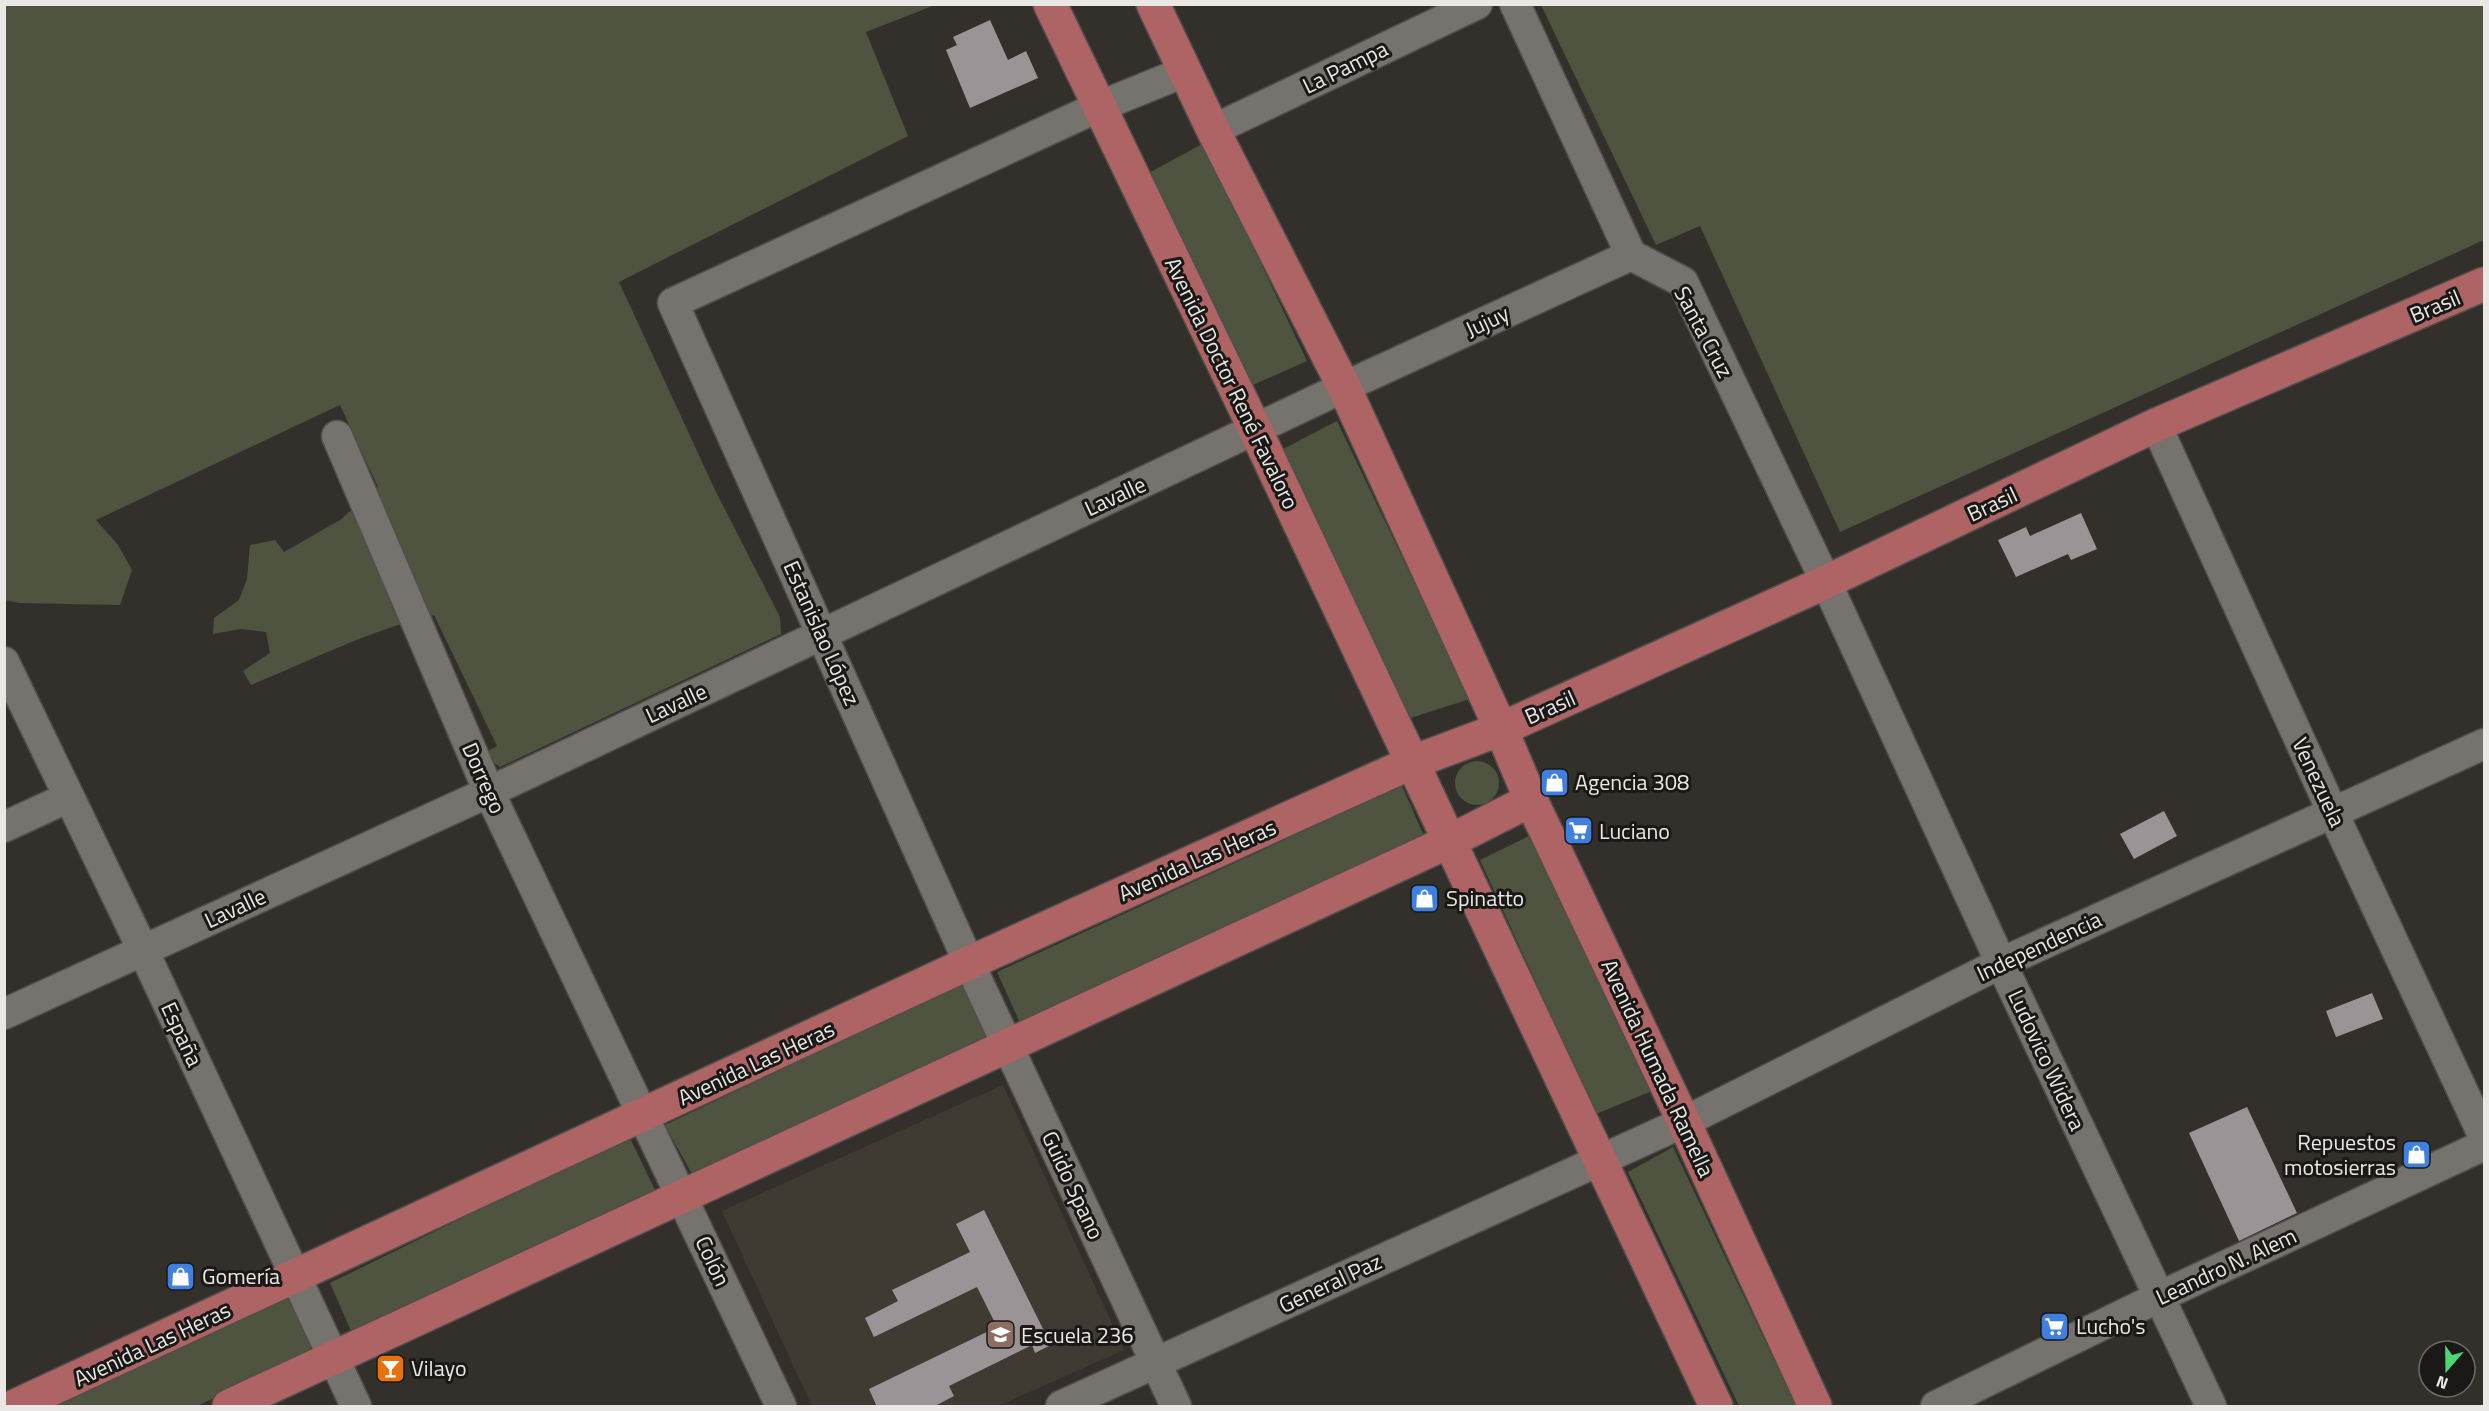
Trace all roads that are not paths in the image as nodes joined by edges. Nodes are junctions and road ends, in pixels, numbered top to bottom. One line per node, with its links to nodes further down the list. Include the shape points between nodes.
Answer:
1 (1050, 4): 6 (main road, Avenida Doctor René Favaloro)
2 (1153, 4): 5 (main road)
3 (1477, 4): 7 (street, La Pampa)
4 (1515, 4): 8 (street)
5 (1184, 72): 6 (street); 7 (main road)
6 (1098, 107): 12 (main road, Avenida Doctor René Favaloro); 15 (street, Estanislao López, via 673,303)
7 (1213, 130): 10 (main road)
8 (1631, 255): 10 (street, Jujuy); 14 (street, Santa Cruz, via 1683,282)
9 (2483, 287): 11 (main road, Brasil)
10 (1344, 387): 12 (street, Lavalle); 17 (main road)
11 (2156, 425): 14 (main road, Brasil); 23 (street, Venezuela)
12 (1255, 429): 15 (street, Lavalle); 19 (main road, Avenida Doctor René Favaloro)
13 (337, 436): 20 (street, Dorrego)
14 (1826, 582): 17 (main road, Brasil); 28 (street, Ludovico Widera)
15 (823, 634): 20 (street, Lavalle); 27 (street, Estanislao López)
16 (4, 662): 21 (street, España)
17 (1501, 729): 19 (main road, Avenida Las Heras); 22 (main road, Avenida Humada Ramella)
18 (2484, 744): 23 (street, Independencia)
19 (1413, 762): 25 (main road); 27 (main road, Avenida Las Heras)
20 (489, 792): 26 (street, Lavalle); 31 (street, Dorrego)
21 (69, 797): 24 (street); 26 (street, España)
22 (1531, 800): 25 (main road); 32 (main road, Avenida Humada Ramella)
23 (2333, 813): 28 (street, Independencia); 33 (street, Venezuela)
24 (4, 827)
25 (1448, 842): 30 (main road); 35 (main road)
26 (143, 950): 29 (street, Lavalle); 37 (street, España)
27 (969, 963): 30 (street, Guido Spano); 31 (main road, Avenida Las Heras)
28 (2001, 963): 32 (street, Independencia); 38 (street, Ludovico Widera)
29 (4, 1014)
30 (1007, 1045): 36 (main road); 40 (street, Guido Spano)
31 (643, 1116): 36 (street, Colón); 37 (main road, Avenida Las Heras)
32 (1684, 1122): 35 (street, Independencia); 48 (main road, Avenida Humada Ramella)
33 (2484, 1137)
34 (2484, 1145): 38 (street, Leandro N. Alem)
35 (1599, 1160): 40 (street, General Paz); 47 (main road)
36 (682, 1196): 39 (main road); 44 (street, Colón)
37 (296, 1277): 39 (street, España); 41 (main road, Avenida Las Heras)
38 (2159, 1297): 49 (street, Leandro N. Alem); 50 (street, Ludovico Widera)
39 (333, 1357): 42 (main road); 43 (street, España)
40 (1156, 1363): 45 (street, General Paz); 46 (street, Guido Spano)
41 (15, 1407)
42 (229, 1407)
43 (356, 1407)
44 (781, 1407)
45 (1061, 1407)
46 (1176, 1407)
47 (1716, 1407)
48 (1815, 1407)
49 (1936, 1407)
50 (2211, 1407)

